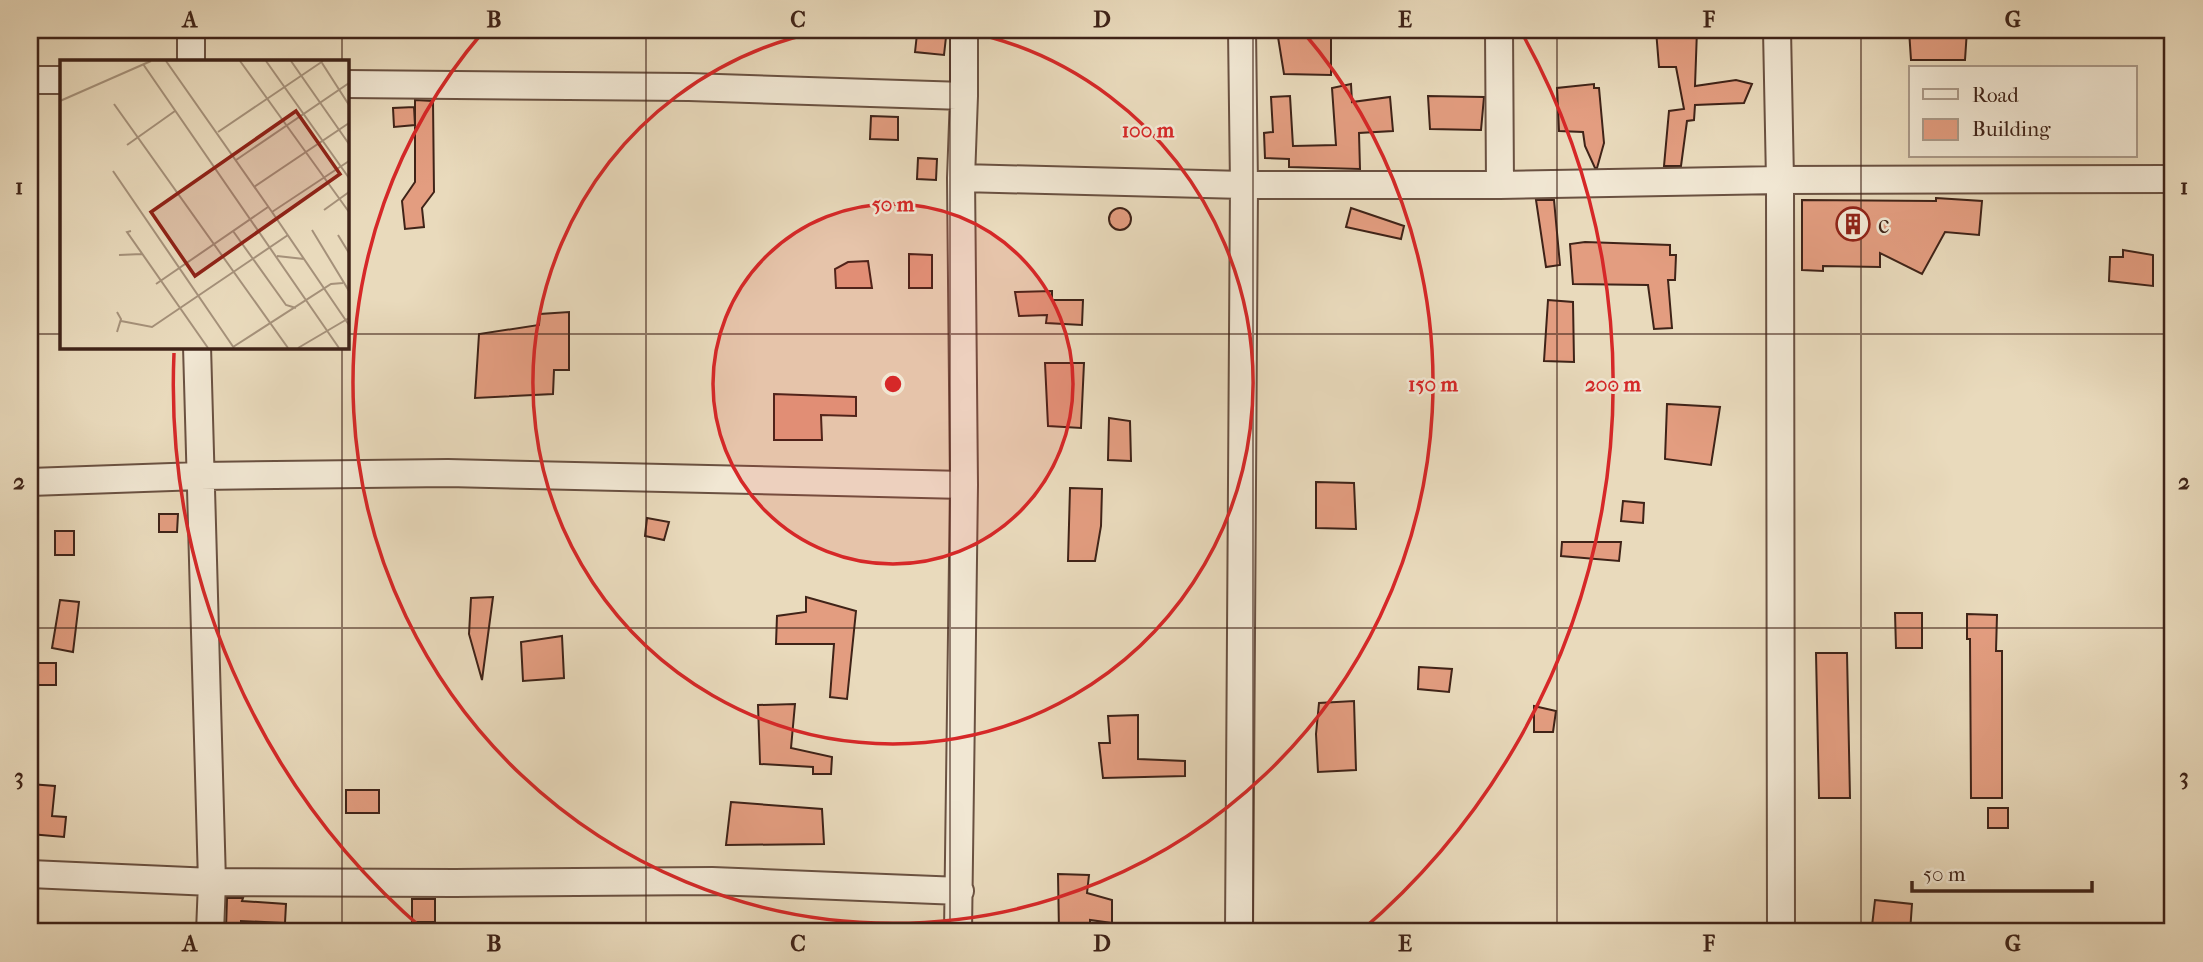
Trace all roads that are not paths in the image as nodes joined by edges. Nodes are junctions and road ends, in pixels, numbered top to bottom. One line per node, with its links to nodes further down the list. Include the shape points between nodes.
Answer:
1 (191, 30): 6 (street)
2 (964, 30): 10 (street)
3 (1242, 30): 14 (street)
4 (1499, 30): 15 (street)
5 (1777, 30): 13 (street)
6 (191, 60)
7 (30, 80): 8 (street)
8 (60, 80)
9 (348, 84): 10 (street, via 689,87)
10 (964, 96): 11 (street)
11 (961, 178): 14 (street); 19 (street)
12 (2173, 179): 13 (street)
13 (1780, 180): 15 (street); 26 (street)
14 (1244, 185): 15 (street); 25 (street)
15 (1500, 185)
16 (197, 348): 17 (street)
17 (200, 476): 18 (street); 19 (street, via 448,473); 21 (street)
18 (30, 482)
19 (964, 485): 22 (street)
20 (30, 874): 21 (street)
21 (212, 882): 22 (street, via 712,881); 23 (street)
22 (960, 891): 24 (street)
23 (210, 932)
24 (958, 932)
25 (1239, 932)
26 (1782, 932)

